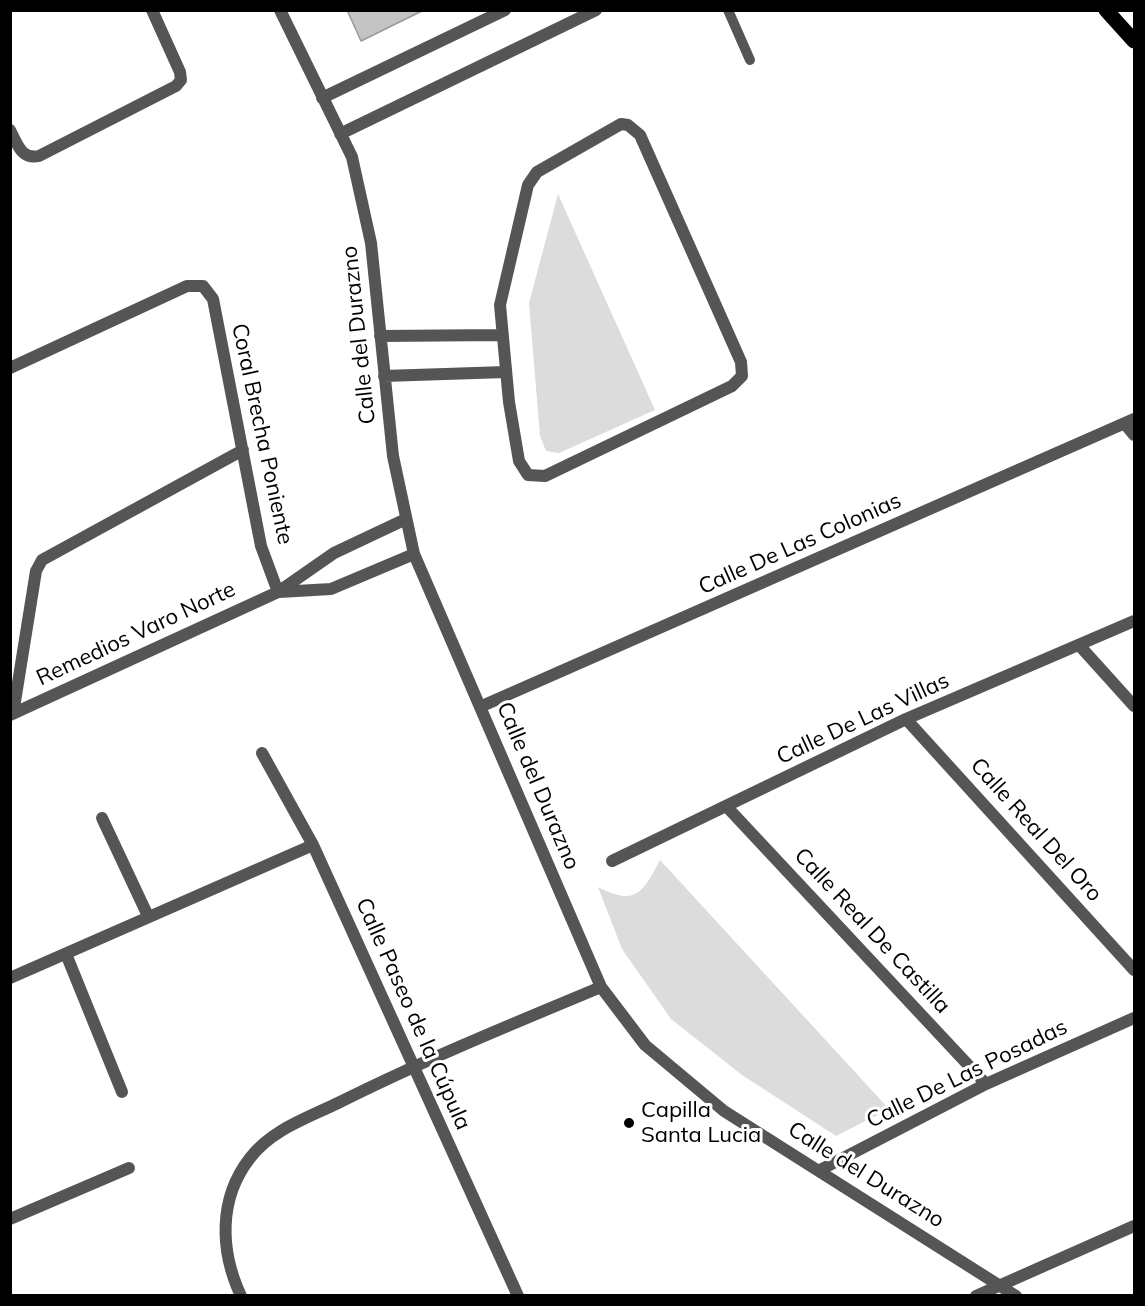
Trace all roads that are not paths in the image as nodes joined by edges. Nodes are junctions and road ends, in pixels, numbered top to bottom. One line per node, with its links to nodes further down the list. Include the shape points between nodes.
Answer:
1 (152, 10): 10 (street, via 180,72 179,83 39,156 22,153)
2 (280, 10): 9 (street, Calle del Durazno)
3 (505, 10): 9 (street)
4 (596, 10): 11 (street)
5 (728, 10): 8 (lane)
6 (1106, 10): 7 (main road)
7 (1134, 41)
8 (750, 60)
9 (322, 98): 11 (street, Calle del Durazno)
10 (10, 130)
11 (340, 134): 13 (street, Calle del Durazno, via 352,157 371,243)
12 (502, 334): 13 (street); 15 (street); 15 (street, via 500,305 530,180 537,172 614,127 628,125 635,129 741,362 742,376 732,386 537,477 528,475 519,461)
13 (380, 336): 16 (street, Calle del Durazno)
14 (10, 368): 19 (street, Coral Brecha Poniente, via 187,285 203,286 213,298)
15 (506, 372): 16 (street)
16 (384, 376): 20 (street, Calle del Durazno, via 393,456)
17 (1130, 422): 18 (street); 25 (street, Calle De Las Colonias)
18 (1134, 435)
19 (243, 450): 22 (street, Coral Brecha Poniente, via 261,546); 27 (street, via 42,560 36,571)
20 (406, 519): 21 (street, Calle del Durazno); 22 (street, Remedios Varo Norte, via 334,553)
21 (414, 554): 22 (street, Remedios Varo Norte, via 331,590); 25 (street, Calle del Durazno)
22 (278, 592): 27 (street, Remedios Varo Norte)
23 (1134, 621): 24 (street, Calle De Las Villas)
24 (1078, 645): 26 (street); 28 (street, Calle De Las Villas)
25 (482, 706): 38 (street, Calle del Durazno)
26 (1134, 706)
27 (12, 714)
28 (906, 719): 30 (street, Calle De Las Villas); 36 (street, Calle Real Del Oro)
29 (262, 753): 32 (street, Calle Paseo de la Cúpula)
30 (727, 807): 33 (street, Calle De Las Villas); 41 (street, Calle Real De Castilla)
31 (102, 818): 34 (street)
32 (313, 844): 34 (street); 40 (street, Calle Paseo de la Cúpula)
33 (612, 861)
34 (148, 916): 35 (street)
35 (66, 954): 37 (street); 42 (street)
36 (1134, 970)
37 (10, 978)
38 (601, 987): 40 (street); 44 (street, Calle del Durazno, via 645,1045 681,1077 724,1111)
39 (1134, 1018): 41 (street, Calle De Las Posadas)
40 (412, 1065): 48 (street, via 270,1137 249,1158 228,1204 224,1236 230,1273); 49 (street, Calle Paseo de la Cúpula)
41 (986, 1084): 44 (street, Calle De Las Posadas)
42 (122, 1092)
43 (129, 1168): 45 (street)
44 (820, 1170): 47 (street, Calle del Durazno)
45 (10, 1219)
46 (1134, 1226): 47 (street)
47 (1002, 1285): 50 (street); 51 (street, Calle del Durazno)
48 (241, 1296)
49 (518, 1296)
50 (976, 1296)
51 (1016, 1296)

